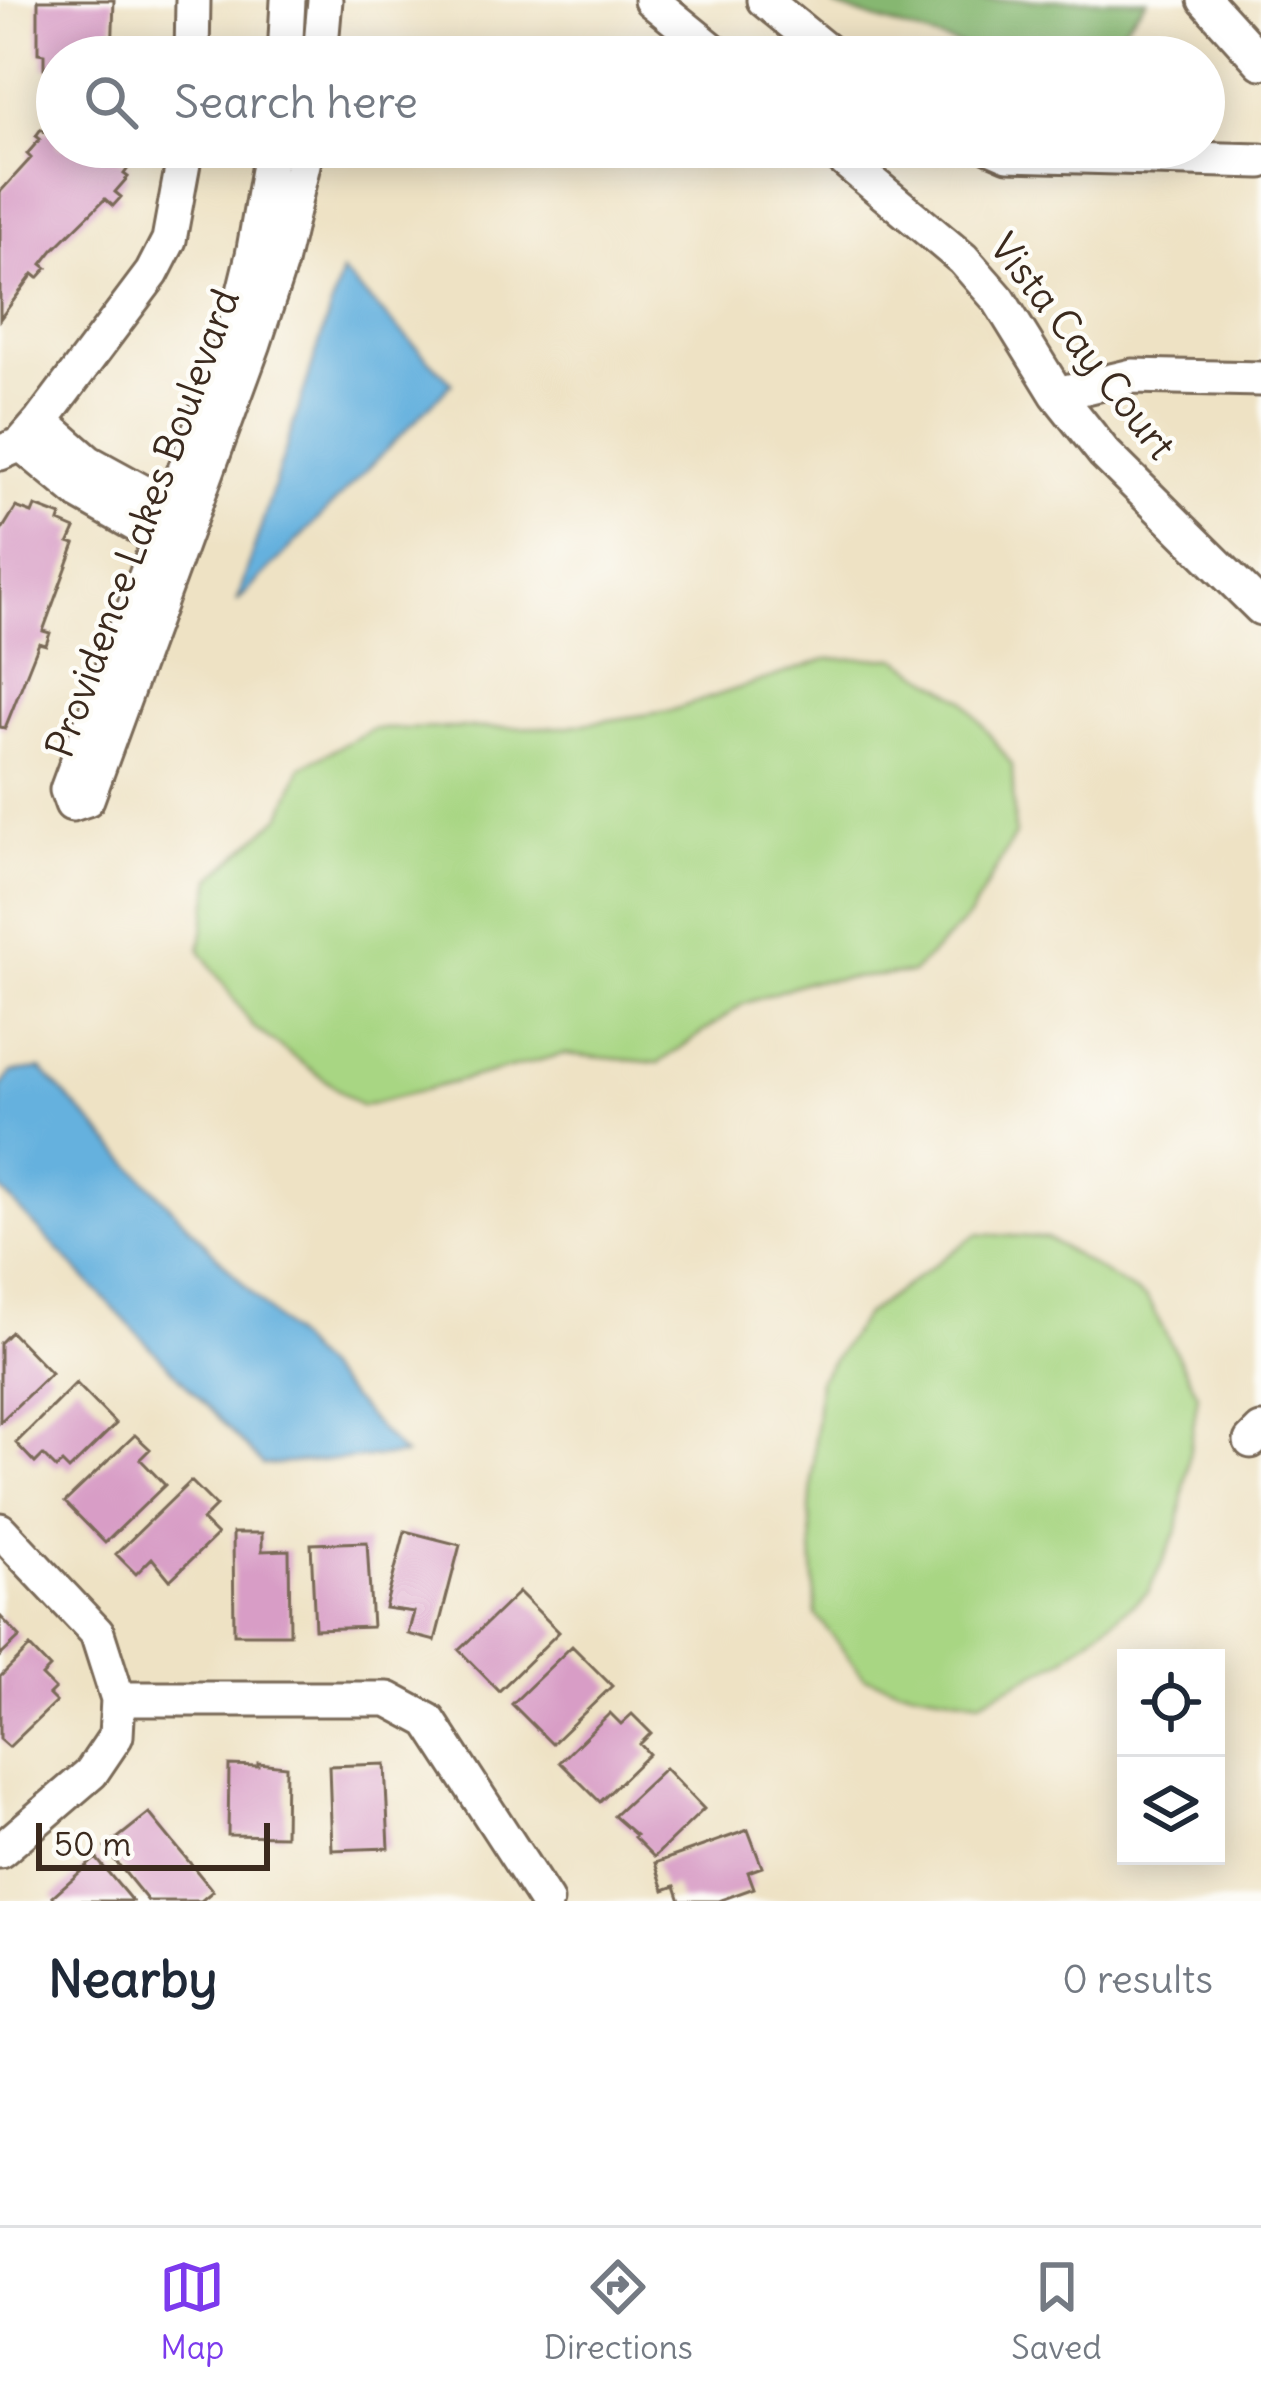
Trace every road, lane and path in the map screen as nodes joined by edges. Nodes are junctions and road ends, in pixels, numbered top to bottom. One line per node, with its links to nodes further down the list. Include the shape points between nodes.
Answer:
1 (193, 0): 7 (street)
2 (288, 0): 8 (street)
3 (325, 0): 9 (street)
4 (651, 0): 10 (street)
5 (764, 0): 11 (street)
6 (1204, 0): 12 (street)
7 (192, 36)
8 (286, 36)
9 (322, 36)
10 (695, 36)
11 (808, 36)
12 (1261, 62)
13 (1225, 160): 14 (street)
14 (1261, 161)
15 (183, 168): 21 (street, via 160,257)
16 (268, 168): 22 (street, Providence Lakes Boulevard, via 231,344)
17 (302, 168): 22 (street, Providence Lakes Boulevard, via 254,343 87,799 72,804 67,790)
18 (855, 168): 20 (street, Vista Cay Court, via 963,259 999,300)
19 (1261, 379): 20 (street, via 1132,376)
20 (1057, 394): 23 (street, Vista Cay Court, via 1104,453)
21 (20, 439): 22 (street, via 88,462)
22 (166, 524)
23 (1261, 608)
24 (0, 1530): 25 (street, via 97,1633)
25 (118, 1699): 26 (street, via 116,1736 91,1773); 27 (street, via 388,1699 429,1721)
26 (0, 1850)
27 (546, 1901)

